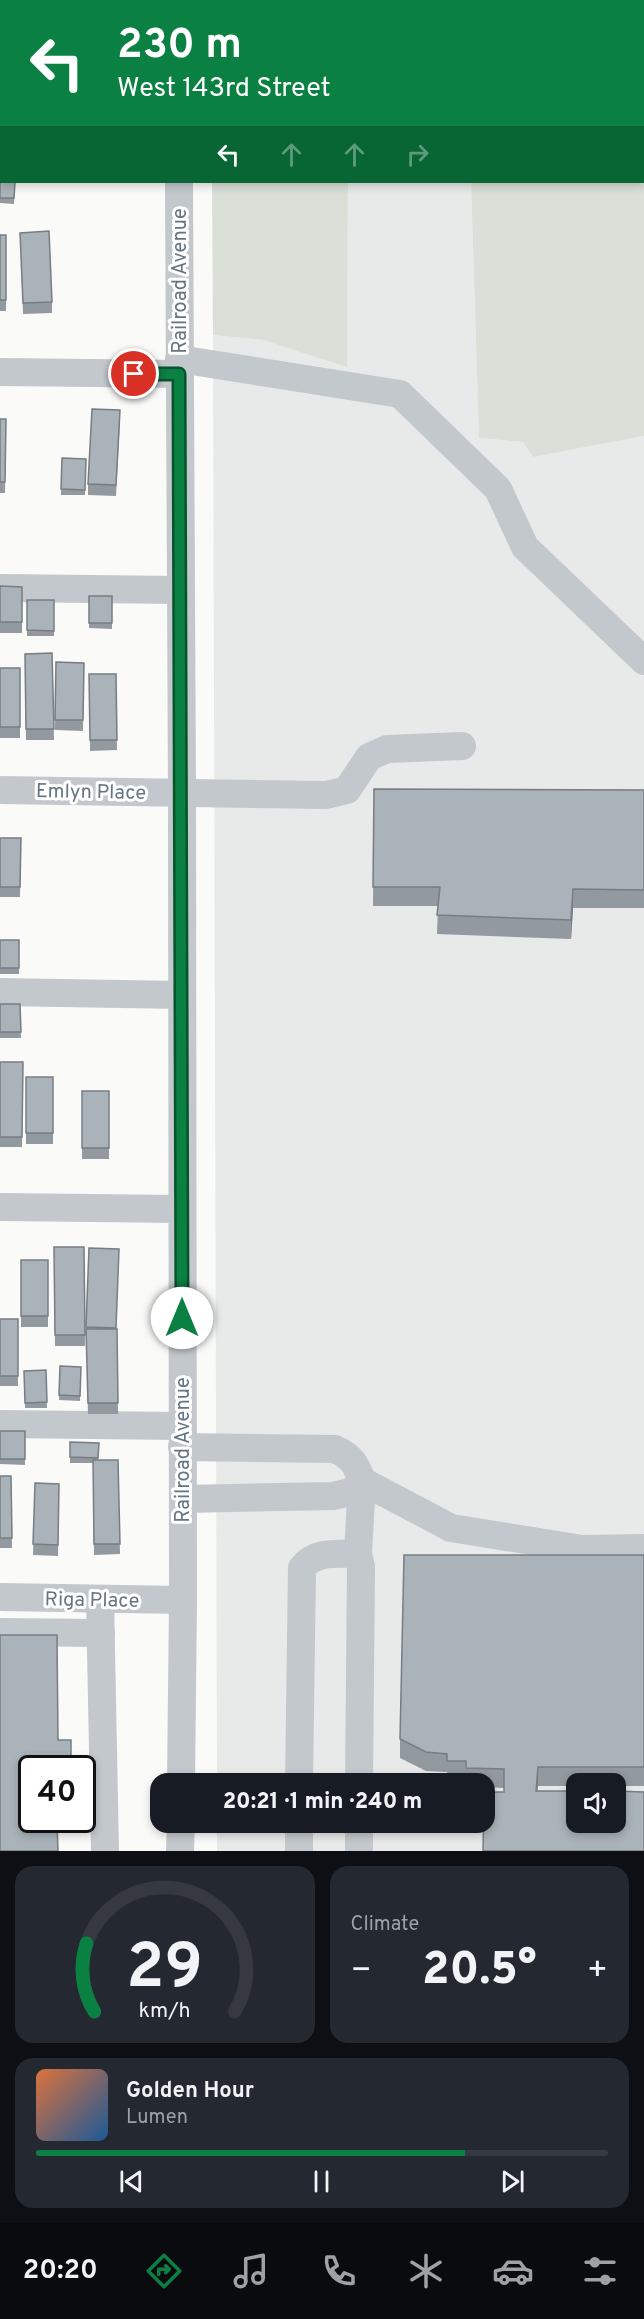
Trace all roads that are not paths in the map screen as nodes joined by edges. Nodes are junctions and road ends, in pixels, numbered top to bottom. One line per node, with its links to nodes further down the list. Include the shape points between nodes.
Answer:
1 (179, 183): 2 (street, Railroad Avenue)
2 (179, 367): 3 (street); 5 (street, Railroad Avenue); 6 (street, via 400,394 498,489 525,547)
3 (0, 372)
4 (0, 588): 5 (street)
5 (181, 590): 9 (street, Railroad Avenue)
6 (644, 661)
7 (462, 746): 9 (street, Emlyn Place, via 387,749 369,757 347,790 326,795)
8 (0, 790): 9 (street, Emlyn Place)
9 (182, 793): 11 (street, Railroad Avenue)
10 (0, 992): 11 (street)
11 (182, 995): 13 (street, Railroad Avenue)
12 (0, 1207): 13 (street)
13 (181, 1209): 15 (street, Railroad Avenue)
14 (0, 1424): 15 (street)
15 (182, 1436): 16 (street, via 335,1449 356,1463); 17 (street, Railroad Avenue)
16 (362, 1481): 17 (street, via 351,1492 333,1496); 18 (street, via 451,1528 582,1549); 19 (street)
17 (183, 1499): 22 (street, Railroad Avenue)
18 (644, 1548)
19 (358, 1554): 26 (street, via 316,1556 302,1568); 27 (street)
20 (0, 1597): 21 (street, Riga Place)
21 (100, 1599): 22 (street, Riga Place); 24 (street)
22 (183, 1600): 25 (street, Railroad Avenue)
23 (0, 1632): 24 (street)
24 (101, 1633): 31 (street)
25 (181, 1773)
26 (299, 1773)
27 (359, 1773)
28 (181, 1833): 32 (street)
29 (299, 1833): 33 (street)
30 (359, 1833): 34 (street)
31 (105, 1851)
32 (180, 1851)
33 (299, 1851)
34 (359, 1851)

